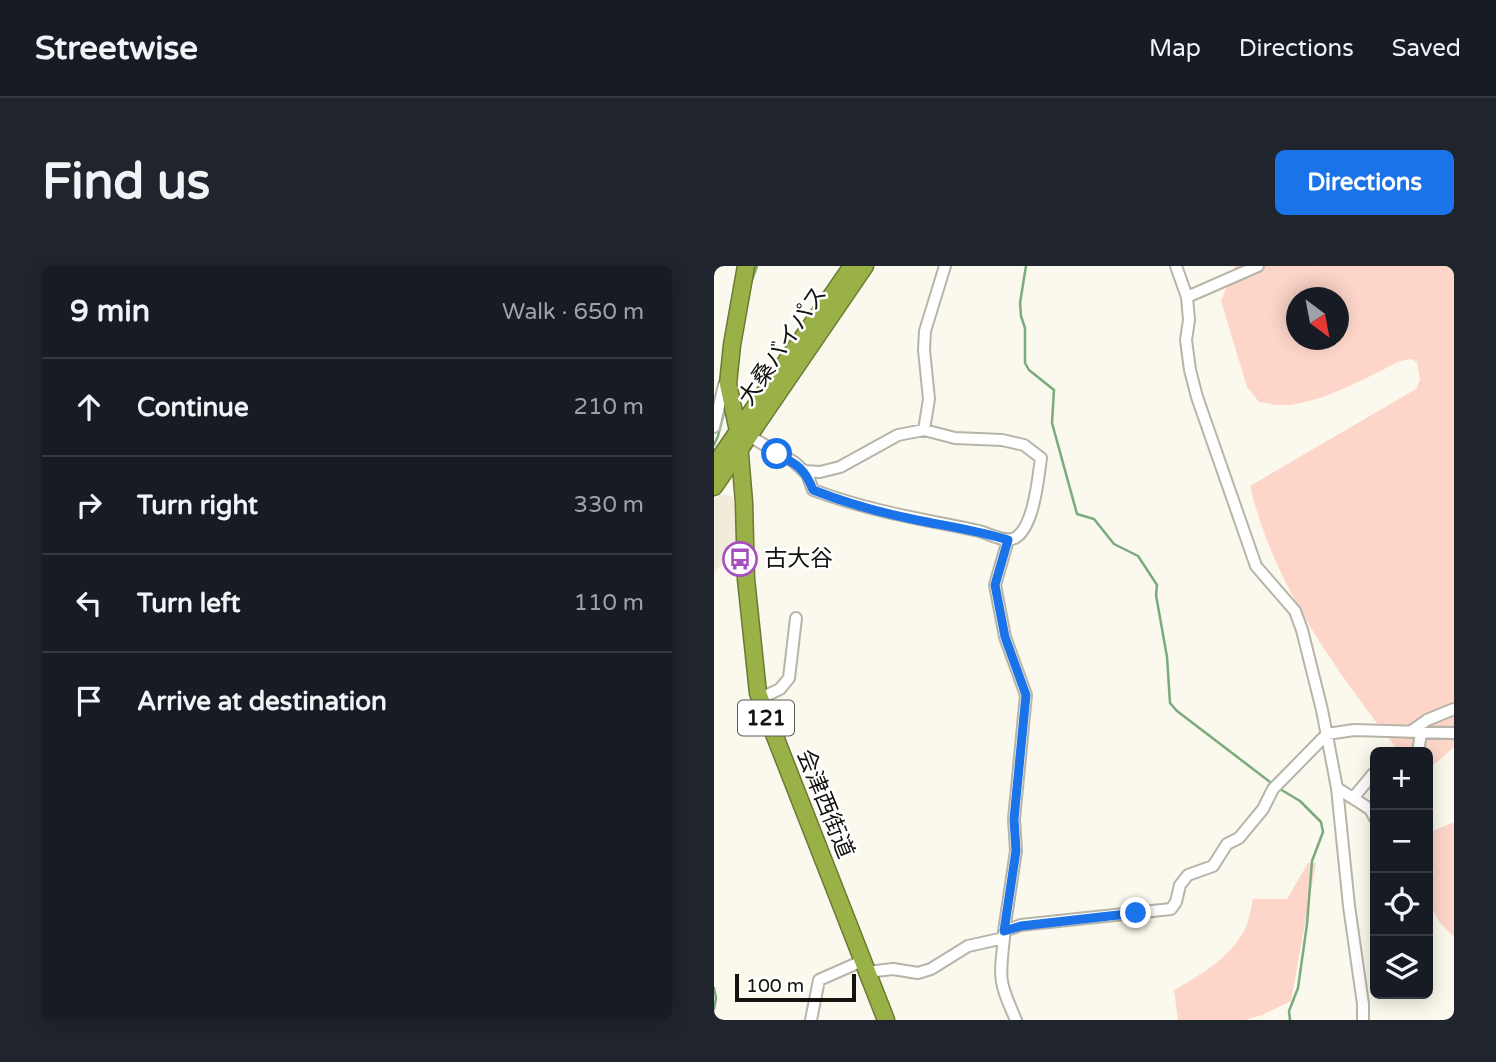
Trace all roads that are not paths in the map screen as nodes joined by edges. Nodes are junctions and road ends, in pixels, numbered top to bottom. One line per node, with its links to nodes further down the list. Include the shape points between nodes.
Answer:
1 (746, 266): 9 (highway, 会津西街道 / 121)
2 (852, 266): 8 (highway, 大桑バイパス)
3 (865, 266): 12 (highway, 大桑バイパス)
4 (945, 266): 11 (street, via 925,331 929,399)
5 (1176, 266): 7 (street)
6 (1258, 266): 7 (street)
7 (1187, 297): 23 (street, via 1186,340 1197,397 1256,566 1295,611)
8 (768, 387): 9 (highway, via 749,399); 12 (highway, 大桑バイパス)
9 (727, 389): 10 (street); 12 (highway, 会津西街道 / 121)
10 (714, 427)
11 (923, 430): 14 (street, via 898,435 840,467); 17 (street, via 1024,445 1041,458 1026,528)
12 (742, 439): 13 (highway, 大桑バイパス); 14 (street); 15 (highway, 大桑バイパス); 16 (highway, 会津西街道 / 121)
13 (714, 466)
14 (804, 471): 17 (street, via 813,490 856,506)
15 (714, 486): 16 (highway, via 734,487)
16 (744, 502): 19 (highway, 会津西街道 / 121, via 746,579)
17 (1008, 540): 29 (street, via 995,585 1005,637 1026,695 1014,819 1016,851)
18 (796, 618): 19 (street, via 789,678 780,689)
19 (760, 699): 30 (highway, 会津西街道 / 121)
20 (1454, 709): 21 (street, via 1427,720)
21 (1415, 733): 22 (street); 23 (street, via 1354,730); 24 (street)
22 (1454, 733)
23 (1327, 734): 26 (street); 29 (street, via 1273,789 1240,838 1227,844 1213,866 1188,875 1171,909 1021,926)
24 (1417, 747)
25 (1370, 778): 27 (street)
26 (1337, 788): 27 (street); 34 (street)
27 (1354, 797): 28 (street)
28 (1371, 810)
29 (1004, 935): 30 (street, via 968,946 918,974); 33 (street, via 999,975)
30 (864, 967): 31 (street, via 819,980); 32 (highway, 会津西街道 / 121)
31 (811, 1020)
32 (886, 1020)
33 (1016, 1020)
34 (1363, 1020)

